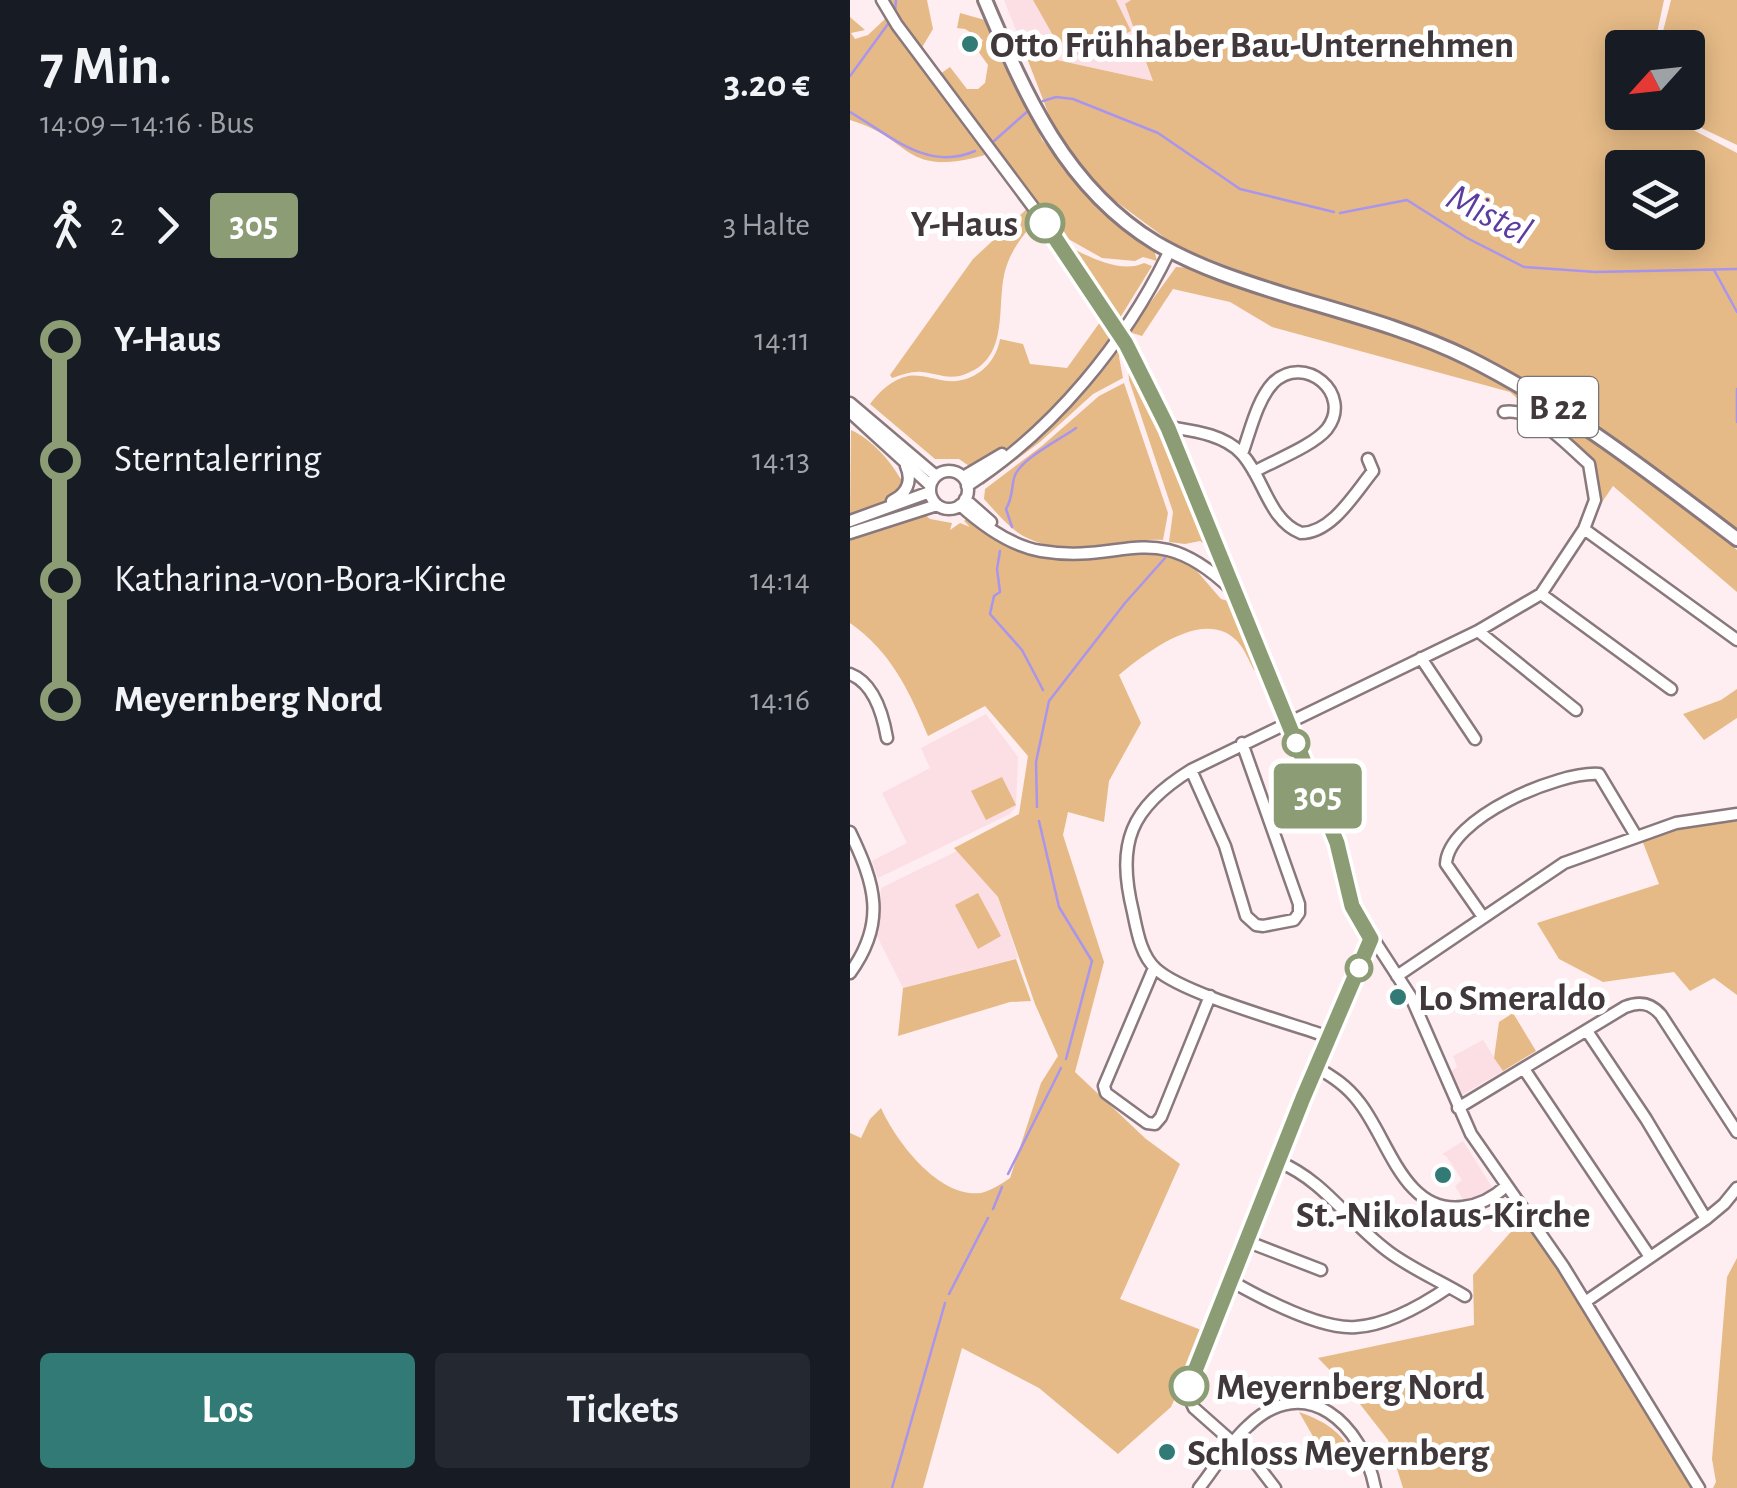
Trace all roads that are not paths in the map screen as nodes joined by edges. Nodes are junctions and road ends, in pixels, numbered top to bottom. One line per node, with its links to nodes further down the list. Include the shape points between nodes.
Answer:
1 (882, 0): 7 (street, bridge, via 1054,235 1124,342)
2 (986, 0): 3 (main road, B 22, via 1067,162 1096,196)
3 (1170, 250): 12 (street, via 1099,363 1050,418); 20 (main road, B 22, via 1224,275 1468,358 1560,408)
4 (850, 403): 13 (street)
5 (850, 412): 9 (street)
6 (1504, 412): 18 (street, via 1533,420 1589,464 1595,500)
7 (1168, 428): 8 (street, via 1213,437); 21 (street)
8 (1242, 454): 11 (street); 11 (street, via 1275,382 1300,372 1327,384 1334,407 1328,427)
9 (902, 458): 13 (street); 16 (street, via 908,488)
10 (1368, 460): 11 (street, via 1373,471 1310,533 1281,520)
11 (1254, 472)
12 (965, 482): 13 (street, via 951,471); 14 (street)
13 (932, 484): 15 (street); 16 (street)
14 (963, 502): 15 (street, via 948,509); 22 (street, via 997,530 1038,550 1153,546)
15 (937, 505): 19 (street)
16 (876, 514): 17 (street)
17 (850, 521)
18 (1584, 529): 24 (street); 26 (street)
19 (850, 533)
20 (1737, 539)
21 (1219, 551): 22 (street, via 1212,560); 23 (street)
22 (1198, 561): 23 (street)
23 (1236, 593): 31 (street)
24 (1540, 594): 25 (street); 29 (street)
25 (1478, 631): 27 (street); 30 (street)
26 (1737, 640)
27 (1421, 658): 31 (street); 33 (street)
28 (850, 674): 32 (street, via 874,698)
29 (1672, 689)
30 (1576, 710)
31 (1288, 722): 34 (street); 40 (street, via 1337,843 1352,906)
32 (887, 738)
33 (1476, 739)
34 (1242, 743): 35 (street); 35 (street, via 1299,904 1297,917 1263,926 1246,916 1226,846)
35 (1191, 770): 41 (street, via 1143,808 1126,845 1126,887)
36 (1737, 814): 38 (street)
37 (850, 832): 42 (street, via 874,891 870,930)
38 (1636, 836): 39 (street, via 1564,864); 39 (street, via 1599,774 1553,779 1484,815 1446,854 1448,872)
39 (1483, 918): 43 (street)
40 (1371, 939): 43 (street); 46 (street)
41 (1154, 968): 44 (street); 44 (street, via 1104,1086 1147,1123 1161,1117)
42 (850, 973)
43 (1397, 976): 49 (street, via 1423,1020)
44 (1210, 996): 46 (street)
45 (1587, 1031): 48 (street); 50 (street, via 1632,1004 1654,1008); 54 (street)
46 (1329, 1037): 47 (street)
47 (1316, 1067): 51 (street); 52 (street, via 1361,1104 1414,1192 1461,1208)
48 (1524, 1068): 49 (street); 56 (street)
49 (1458, 1108): 52 (street)
50 (1737, 1132)
51 (1279, 1162): 55 (street); 59 (street, via 1320,1186 1390,1253)
52 (1505, 1187): 61 (street)
53 (1737, 1188): 54 (street)
54 (1706, 1219): 56 (street)
55 (1246, 1241): 57 (street); 58 (street)
56 (1650, 1257): 61 (street)
57 (1321, 1270)
58 (1232, 1281): 59 (street, via 1292,1312 1354,1328 1404,1312); 62 (street, via 1187,1393 1194,1408)
59 (1449, 1287): 60 (street)
60 (1465, 1296)
61 (1586, 1302): 66 (street)
62 (1234, 1442): 63 (street); 64 (street); 65 (street, via 1270,1409 1311,1404 1356,1437)
63 (1199, 1488)
64 (1276, 1488)
65 (1375, 1488)
66 (1698, 1488)

